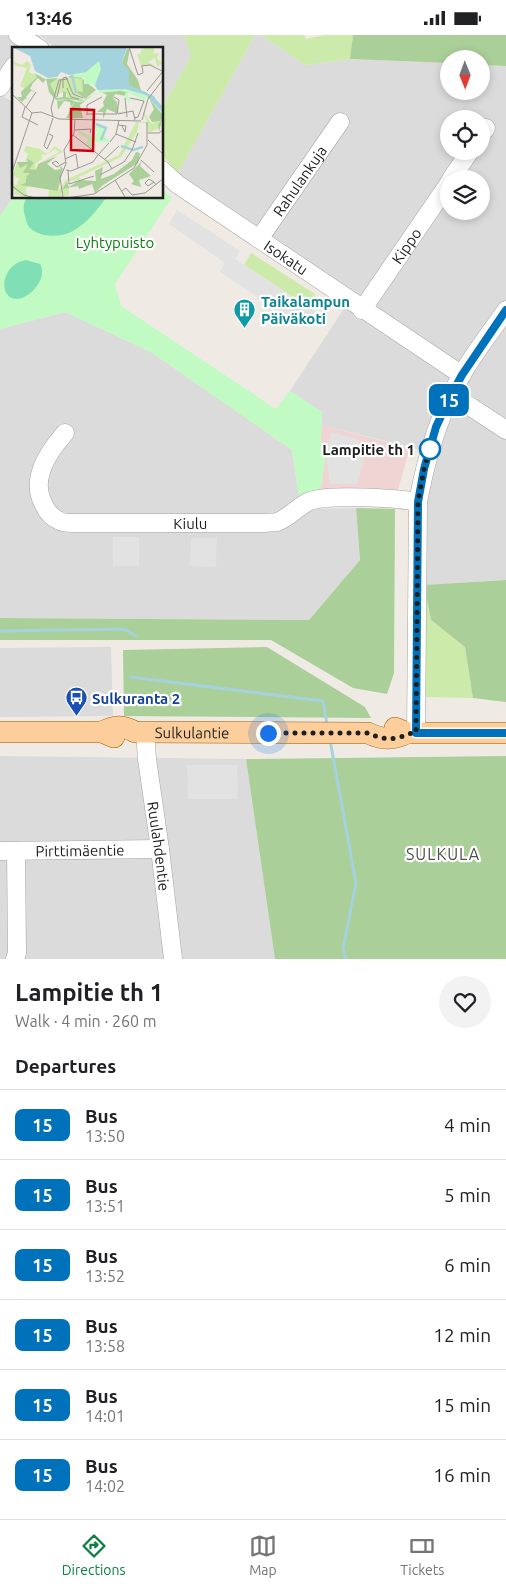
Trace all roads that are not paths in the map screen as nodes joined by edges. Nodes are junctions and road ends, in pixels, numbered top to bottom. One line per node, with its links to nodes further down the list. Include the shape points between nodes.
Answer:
1 (12, 69): 2 (street)
2 (0, 87)
3 (340, 123): 6 (street, Rahulankuja)
4 (164, 172): 6 (street, Isokatu, via 176,184)
5 (440, 196): 7 (street, Kippo)
6 (258, 239): 7 (street, Isokatu)
7 (362, 310): 9 (street, Isokatu)
8 (506, 310): 9 (street)
9 (462, 375): 10 (street)
10 (450, 397): 11 (street); 13 (street, via 436,427)
11 (506, 430)
12 (65, 433): 13 (street, Kiulu, via 44,464 38,485 46,510 59,521 266,523 277,522 311,501 325,499 404,499)
13 (418, 502): 16 (street)
14 (0, 732): 15 (main road, Sulkulantie, via 102,732 113,737)
15 (140, 732): 16 (main road, Sulkulantie, via 368,733 379,728 397,728); 18 (street, Ruulahdentie)
16 (411, 733): 17 (main road, Sulkulantie)
17 (506, 733)
18 (160, 849): 19 (street, Pirttimäentie); 21 (street, Ruulahdentie)
19 (8, 851): 20 (street)
20 (15, 959)
21 (173, 959)

